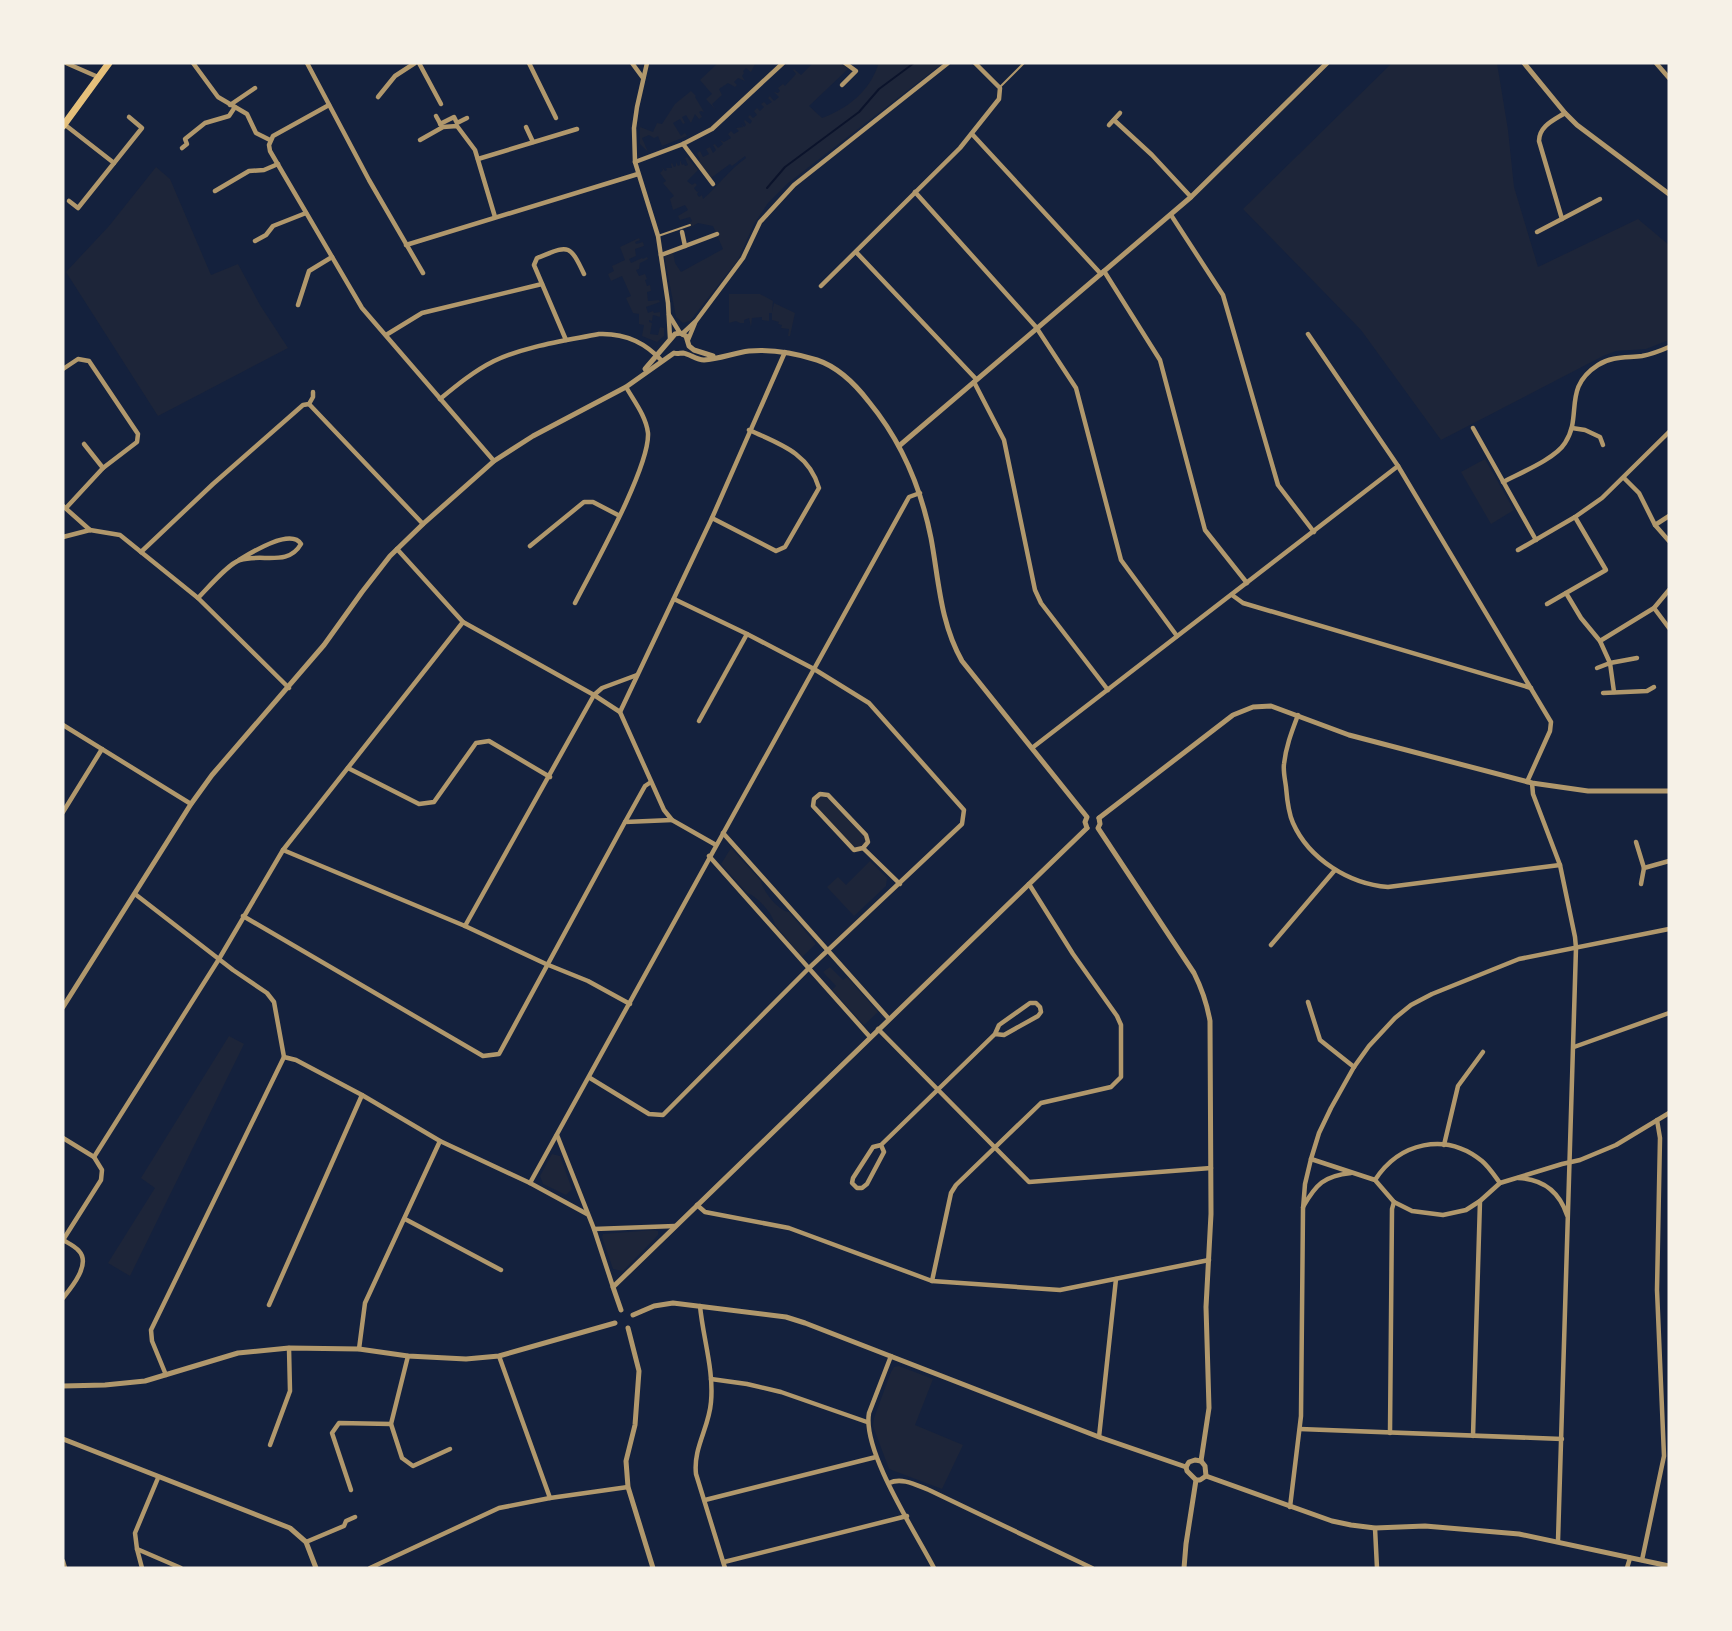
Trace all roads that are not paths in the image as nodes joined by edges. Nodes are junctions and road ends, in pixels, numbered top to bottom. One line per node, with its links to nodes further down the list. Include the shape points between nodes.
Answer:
1 (66, 63): 18 (street)
2 (109, 63): 18 (main road)
3 (193, 63): 27 (street, via 218,97)
4 (307, 63): 26 (street)
5 (417, 63): 17 (street); 25 (street)
6 (529, 63): 33 (street)
7 (632, 63): 19 (street)
8 (647, 63): 19 (street)
9 (783, 63): 44 (street, via 711,129)
10 (845, 63): 21 (street, via 856,71)
11 (948, 63): 80 (street, via 774,205 760,222 743,258)
12 (975, 63): 23 (street)
13 (1024, 63): 23 (lane)
14 (1327, 63): 55 (street)
15 (1524, 63): 29 (street)
16 (1656, 63): 20 (street)
17 (409, 65): 24 (street)
18 (98, 77): 35 (main road)
19 (643, 78): 47 (street, via 634,128)
20 (1669, 78)
21 (842, 85)
22 (255, 88): 27 (street)
23 (1000, 90): 40 (street, via 999,99)
24 (378, 97)
25 (441, 104)
26 (329, 105): 41 (street); 68 (street)
27 (233, 106): 41 (street, via 247,114 256,132); 45 (street, via 229,116 200,125 185,139 187,144)
28 (1120, 113): 34 (street)
29 (1565, 113): 54 (street); 61 (street, via 1539,134)
30 (436, 116): 37 (street)
31 (129, 117): 48 (street, via 142,128)
32 (467, 118): 37 (street, via 457,123 454,117)
33 (556, 118)
34 (1113, 120): 36 (street); 55 (street, via 1152,154)
35 (64, 125): 48 (street)
36 (1109, 125)
37 (441, 126): 42 (street); 46 (street, via 457,126)
38 (525, 127): 43 (street)
39 (577, 129): 43 (street)
40 (972, 134): 53 (street); 73 (street)
41 (270, 140): 49 (street, via 270,150)
42 (420, 140)
43 (532, 142): 46 (street)
44 (683, 144): 47 (street); 51 (street)
45 (182, 148)
46 (478, 159): 60 (street)
47 (635, 162): 50 (street)
48 (114, 163): 57 (street, via 81,210)
49 (278, 164): 52 (street, via 264,171 249,171); 58 (street)
50 (638, 174): 60 (street); 66 (street)
51 (712, 184)
52 (214, 191)
53 (915, 192): 70 (street); 81 (street)
54 (1669, 194)
55 (1191, 197): 59 (street)
56 (1600, 200): 61 (street)
57 (69, 201)
58 (306, 213): 67 (street, via 273,226); 72 (street)
59 (1172, 214): 73 (street); 125 (street, via 1223,295 1278,485)
60 (495, 217): 68 (street)
61 (1562, 219): 64 (street)
62 (690, 225): 66 (lane)
63 (682, 232): 69 (street)
64 (1537, 232)
65 (717, 234): 69 (street)
66 (657, 236): 71 (street)
67 (255, 241)
68 (406, 245): 74 (street)
69 (685, 246): 71 (street)
70 (856, 252): 77 (street); 97 (street)
71 (661, 255): 79 (street)
72 (332, 258): 78 (street, via 309,271); 84 (street, via 362,308)
73 (1102, 272): 81 (street); 134 (street, via 1160,360 1205,530)
74 (423, 273)
75 (584, 274): 76 (street, via 575,254 562,248 537,258 534,265)
76 (542, 284): 84 (street, via 422,313); 85 (street)
77 (821, 286)
78 (298, 304)
79 (669, 315): 82 (street); 86 (street)
80 (696, 321): 82 (street); 87 (street)
81 (1036, 327): 97 (street); 146 (street, via 1076,387 1120,560)
82 (681, 334): 86 (street); 87 (street)
83 (1308, 334): 112 (street)
84 (386, 335): 100 (street)
85 (566, 340): 92 (street, via 613,333 627,336); 100 (street, via 494,362)
86 (669, 340): 90 (street); 92 (street)
87 (688, 343): 91 (street); 93 (street, via 700,353)
88 (1669, 347): 103 (street, via 1641,356 1611,358 1590,370 1575,394)
89 (785, 352): 93 (street, via 748,351); 104 (street); 110 (street, via 834,369 863,395)
90 (674, 353): 91 (street); 94 (street)
91 (682, 353): 93 (street, via 703,360)
92 (657, 355): 94 (street); 96 (street)
93 (717, 358)
94 (662, 360): 96 (street)
95 (63, 369): 113 (street, via 78,359 89,362 138,434 137,442)
96 (640, 375): 98 (street)
97 (975, 381): 110 (street); 156 (street, via 1004,440 1035,590)
98 (626, 387): 111 (street); 118 (street, via 645,421 648,435 644,458)
99 (312, 392): 101 (street)
100 (440, 399): 111 (street)
101 (309, 404): 122 (street); 132 (street, via 303,405 213,484)
102 (1473, 428): 115 (street)
103 (1572, 428): 107 (street); 115 (street, via 1556,453)
104 (749, 430): 121 (street); 121 (street, via 791,449 814,473 819,488 785,547 776,551)
105 (1605, 432): 107 (street)
106 (1669, 432): 114 (street)
107 (1600, 437): 109 (street)
108 (84, 444): 113 (street)
109 (1603, 445)
110 (898, 446): 116 (street)
111 (494, 461): 122 (street)
112 (1398, 466): 125 (street); 155 (street)
113 (103, 468): 117 (street)
114 (1624, 478): 120 (street); 123 (street, via 1639,494)
115 (1503, 483): 127 (street)
116 (920, 493): 151 (street, via 909,497); 164 (street, via 942,615 951,643)
117 (64, 507): 124 (street)
118 (618, 516): 129 (street, via 593,502 584,502); 140 (street)
119 (1669, 516): 123 (street)
120 (1575, 517): 127 (street); 136 (street, via 1606,570)
121 (712, 518): 139 (street)
122 (423, 524): 130 (street)
123 (1655, 525): 128 (street)
124 (90, 530): 126 (street); 132 (street, via 120,535)
125 (1314, 532): 134 (street)
126 (63, 537)
127 (1536, 540): 131 (street)
128 (1669, 542)
129 (530, 546)
130 (397, 549): 143 (street); 154 (street)
131 (1518, 550)
132 (141, 552): 138 (street)
133 (239, 560): 133 (street, via 281,540 294,538 301,543 289,556); 138 (street)
134 (1246, 583): 137 (street)
135 (1669, 590): 142 (street)
136 (1566, 593): 141 (street); 147 (street)
137 (1232, 595): 146 (street); 155 (street, via 1243,603)
138 (198, 598): 154 (street)
139 (674, 598): 145 (street); 152 (street)
140 (575, 603)
141 (1547, 604)
142 (1654, 608): 144 (street); 147 (street)
143 (463, 622): 159 (street); 166 (street)
144 (1669, 628)
145 (747, 634): 151 (street); 162 (street)
146 (1177, 636): 156 (street)
147 (1600, 641): 149 (street)
148 (1637, 658): 149 (street)
149 (1610, 663): 150 (street); 157 (street)
150 (1597, 668)
151 (814, 669): 179 (street); 189 (street, via 869,703 964,810 962,824)
152 (637, 675): 159 (street); 160 (street)
153 (1654, 687): 157 (street, via 1647,691)
154 (289, 688): 171 (street)
155 (1531, 688): 169 (street, via 1551,722)
156 (1108, 690): 164 (street)
157 (1614, 692): 158 (street)
158 (1603, 693)
159 (594, 695): 160 (street); 167 (street)
160 (620, 712): 168 (street)
161 (1298, 715): 169 (street, via 1349,735); 174 (street, via 1262,706 1233,715); 188 (street, via 1284,766 1292,822 1302,838)
162 (699, 721)
163 (63, 725): 165 (street)
164 (1032, 748): 173 (street)
165 (102, 749): 171 (street); 172 (street)
166 (348, 768): 167 (street, via 419,804 434,802 476,743 489,741); 183 (street)
167 (550, 777): 194 (street)
168 (651, 782): 175 (street); 176 (street)
169 (1529, 783): 170 (street, via 1588,791); 186 (street)
170 (1669, 791)
171 (191, 804): 192 (street)
172 (63, 812)
173 (1087, 817): 174 (street); 177 (street)
174 (1099, 818): 178 (street)
175 (672, 820): 176 (street); 181 (street)
176 (625, 822): 200 (street)
177 (1087, 828): 178 (street); 190 (street)
178 (1098, 828): 228 (street, via 1204,993 1210,1021)
179 (723, 833): 181 (street); 198 (street)
180 (1636, 842): 187 (street)
181 (716, 845): 184 (street)
182 (863, 848): 182 (street, via 868,842 866,835 828,795 820,794 814,799 813,806 854,850); 189 (street)
183 (283, 850): 193 (street); 194 (street)
184 (710, 856): 201 (street); 203 (street)
185 (1669, 861): 187 (street)
186 (1560, 866): 188 (street, via 1388,887 1357,881); 197 (street)
187 (1644, 868): 191 (street)
188 (1335, 870): 196 (street)
189 (900, 884): 198 (street)
190 (1029, 884): 206 (street); 224 (street, via 1118,1016 1121,1077 1111,1087 1041,1102)
191 (1641, 884)
192 (135, 894): 199 (street); 204 (street)
193 (243, 916): 199 (street); 200 (street, via 483,1056 499,1054)
194 (465, 926): 200 (street)
195 (1669, 929): 197 (street)
196 (1272, 945)
197 (1576, 948): 210 (street); 213 (street, via 1520,959 1411,1005 1369,1046)
198 (828, 952): 201 (street); 206 (street)
199 (219, 959): 212 (street, via 272,998); 225 (street)
200 (546, 964): 203 (street)
201 (808, 969): 209 (street); 214 (street, via 663,1115 649,1114)
202 (1308, 1002): 213 (street, via 1320,1040)
203 (630, 1004): 214 (street)
204 (63, 1008)
205 (1669, 1013): 210 (street)
206 (889, 1019): 207 (street)
207 (878, 1029): 209 (street); 215 (street)
208 (994, 1034): 208 (street, via 999,1025 1030,1003 1040,1006 1038,1016 1004,1035); 215 (street)
209 (870, 1037): 236 (street)
210 (1574, 1047): 227 (street)
211 (1483, 1052): 223 (street, via 1458,1086)
212 (284, 1057): 216 (street); 261 (street, via 151,1330)
213 (1354, 1067): 226 (street, via 1319,1132)
214 (590, 1078): 219 (street)
215 (938, 1088): 222 (street); 224 (street)
216 (363, 1095): 221 (street); 250 (street)
217 (1669, 1113): 218 (street)
218 (1657, 1120): 227 (street, via 1616,1145); 277 (street, via 1657,1290 1664,1437)
219 (557, 1135): 232 (street); 238 (street)
220 (63, 1138): 225 (street)
221 (440, 1141): 232 (street); 239 (street)
222 (881, 1145): 222 (street, via 884,1152 867,1184 857,1188 853,1178 873,1147)
223 (1444, 1145): 231 (street, via 1406,1150 1384,1167); 233 (street, via 1475,1156)
224 (994, 1147): 228 (street, via 1024,1179 1036,1182); 247 (street, via 951,1193)
225 (94, 1157): 243 (street, via 102,1170 100,1180)
226 (1311, 1159): 229 (street); 237 (street)
227 (1570, 1162): 230 (street); 240 (street)
228 (1211, 1168): 244 (street)
229 (1354, 1173): 231 (street); 237 (street, via 1337,1174 1321,1182)
230 (1515, 1178): 233 (street); 240 (street, via 1536,1180 1549,1187 1562,1203)
231 (1375, 1180): 234 (street)
232 (530, 1183): 238 (street)
233 (1500, 1183): 235 (street)
234 (1394, 1202): 235 (street, via 1413,1212 1443,1215); 267 (street)
235 (1480, 1202): 268 (street)
236 (697, 1205): 241 (street); 247 (street, via 705,1212 789,1228)
237 (1303, 1209): 266 (street)
238 (587, 1214): 242 (street)
239 (405, 1219): 245 (street); 257 (street, via 365,1303)
240 (1568, 1220): 271 (street)
241 (675, 1226): 242 (street); 248 (street)
242 (594, 1229): 248 (street)
243 (63, 1240): 249 (street, via 79,1251 83,1261)
244 (1209, 1260): 246 (street); 275 (street, via 1209,1408)
245 (501, 1270)
246 (1116, 1280): 247 (street, via 1060,1290); 269 (street)
247 (932, 1281)
248 (614, 1287): 252 (street)
249 (63, 1298)
250 (269, 1305)
251 (700, 1306): 253 (street, via 673,1303 654,1306); 260 (street, via 796,1320); 262 (street)
252 (621, 1310): 253 (street, via 628,1310); 254 (street, via 615,1315)
253 (633, 1316): 255 (street, via 633,1323)
254 (615, 1323): 255 (street); 259 (street)
255 (627, 1328): 283 (street, via 639,1371 627,1461)
256 (289, 1347): 257 (street); 261 (street, via 238,1353); 272 (street, via 290,1391)
257 (359, 1349): 258 (street)
258 (408, 1356): 259 (street); 265 (street)
259 (499, 1356): 285 (street)
260 (891, 1356): 264 (street); 269 (street)
261 (166, 1376): 263 (street, via 127,1384)
262 (711, 1379): 264 (street, via 781,1392); 286 (street, via 709,1418 695,1462)
263 (63, 1386)
264 (867, 1422): 274 (street)
265 (391, 1424): 273 (street, via 402,1458 413,1466); 284 (street, via 339,1424 332,1433)
266 (1300, 1429): 267 (street); 287 (street)
267 (1390, 1433): 268 (street)
268 (1473, 1436): 271 (street)
269 (1099, 1437): 276 (street)
270 (63, 1439): 280 (street)
271 (1562, 1439): 291 (street)
272 (270, 1445)
273 (450, 1449)
274 (876, 1457): 282 (street); 286 (street)
275 (1201, 1461): 276 (street, via 1189,1462); 279 (street)
276 (1186, 1467): 281 (street)
277 (1661, 1472): 278 (street); 295 (street)
278 (1669, 1474)
279 (1206, 1476): 281 (street); 287 (street)
280 (158, 1478): 292 (street, via 291,1528); 293 (street, via 135,1533)
281 (1196, 1480): 308 (street)
282 (889, 1483): 288 (street); 307 (street, via 903,1480 928,1490)
283 (628, 1487): 285 (street); 304 (street)
284 (351, 1490)
285 (550, 1498): 303 (street, via 499,1508)
286 (705, 1500): 297 (street)
287 (1290, 1507): 290 (street, via 1332,1521)
288 (907, 1516): 297 (street); 306 (street)
289 (355, 1517): 292 (street, via 344,1526)
290 (1375, 1528): 291 (street, via 1484,1530); 309 (street)
291 (1558, 1541): 294 (street)
292 (306, 1542): 302 (street)
293 (137, 1549): 300 (street); 301 (street)
294 (1630, 1558): 295 (street); 310 (street)
295 (1642, 1560): 298 (street)
296 (63, 1561): 299 (street)
297 (724, 1562): 305 (street)
298 (1669, 1566)
299 (65, 1568)
300 (142, 1568)
301 (181, 1568)
302 (316, 1568)
303 (370, 1568)
304 (653, 1568)
305 (725, 1568)
306 (934, 1568)
307 (1092, 1568)
308 (1184, 1568)
309 (1377, 1568)
310 (1628, 1568)

